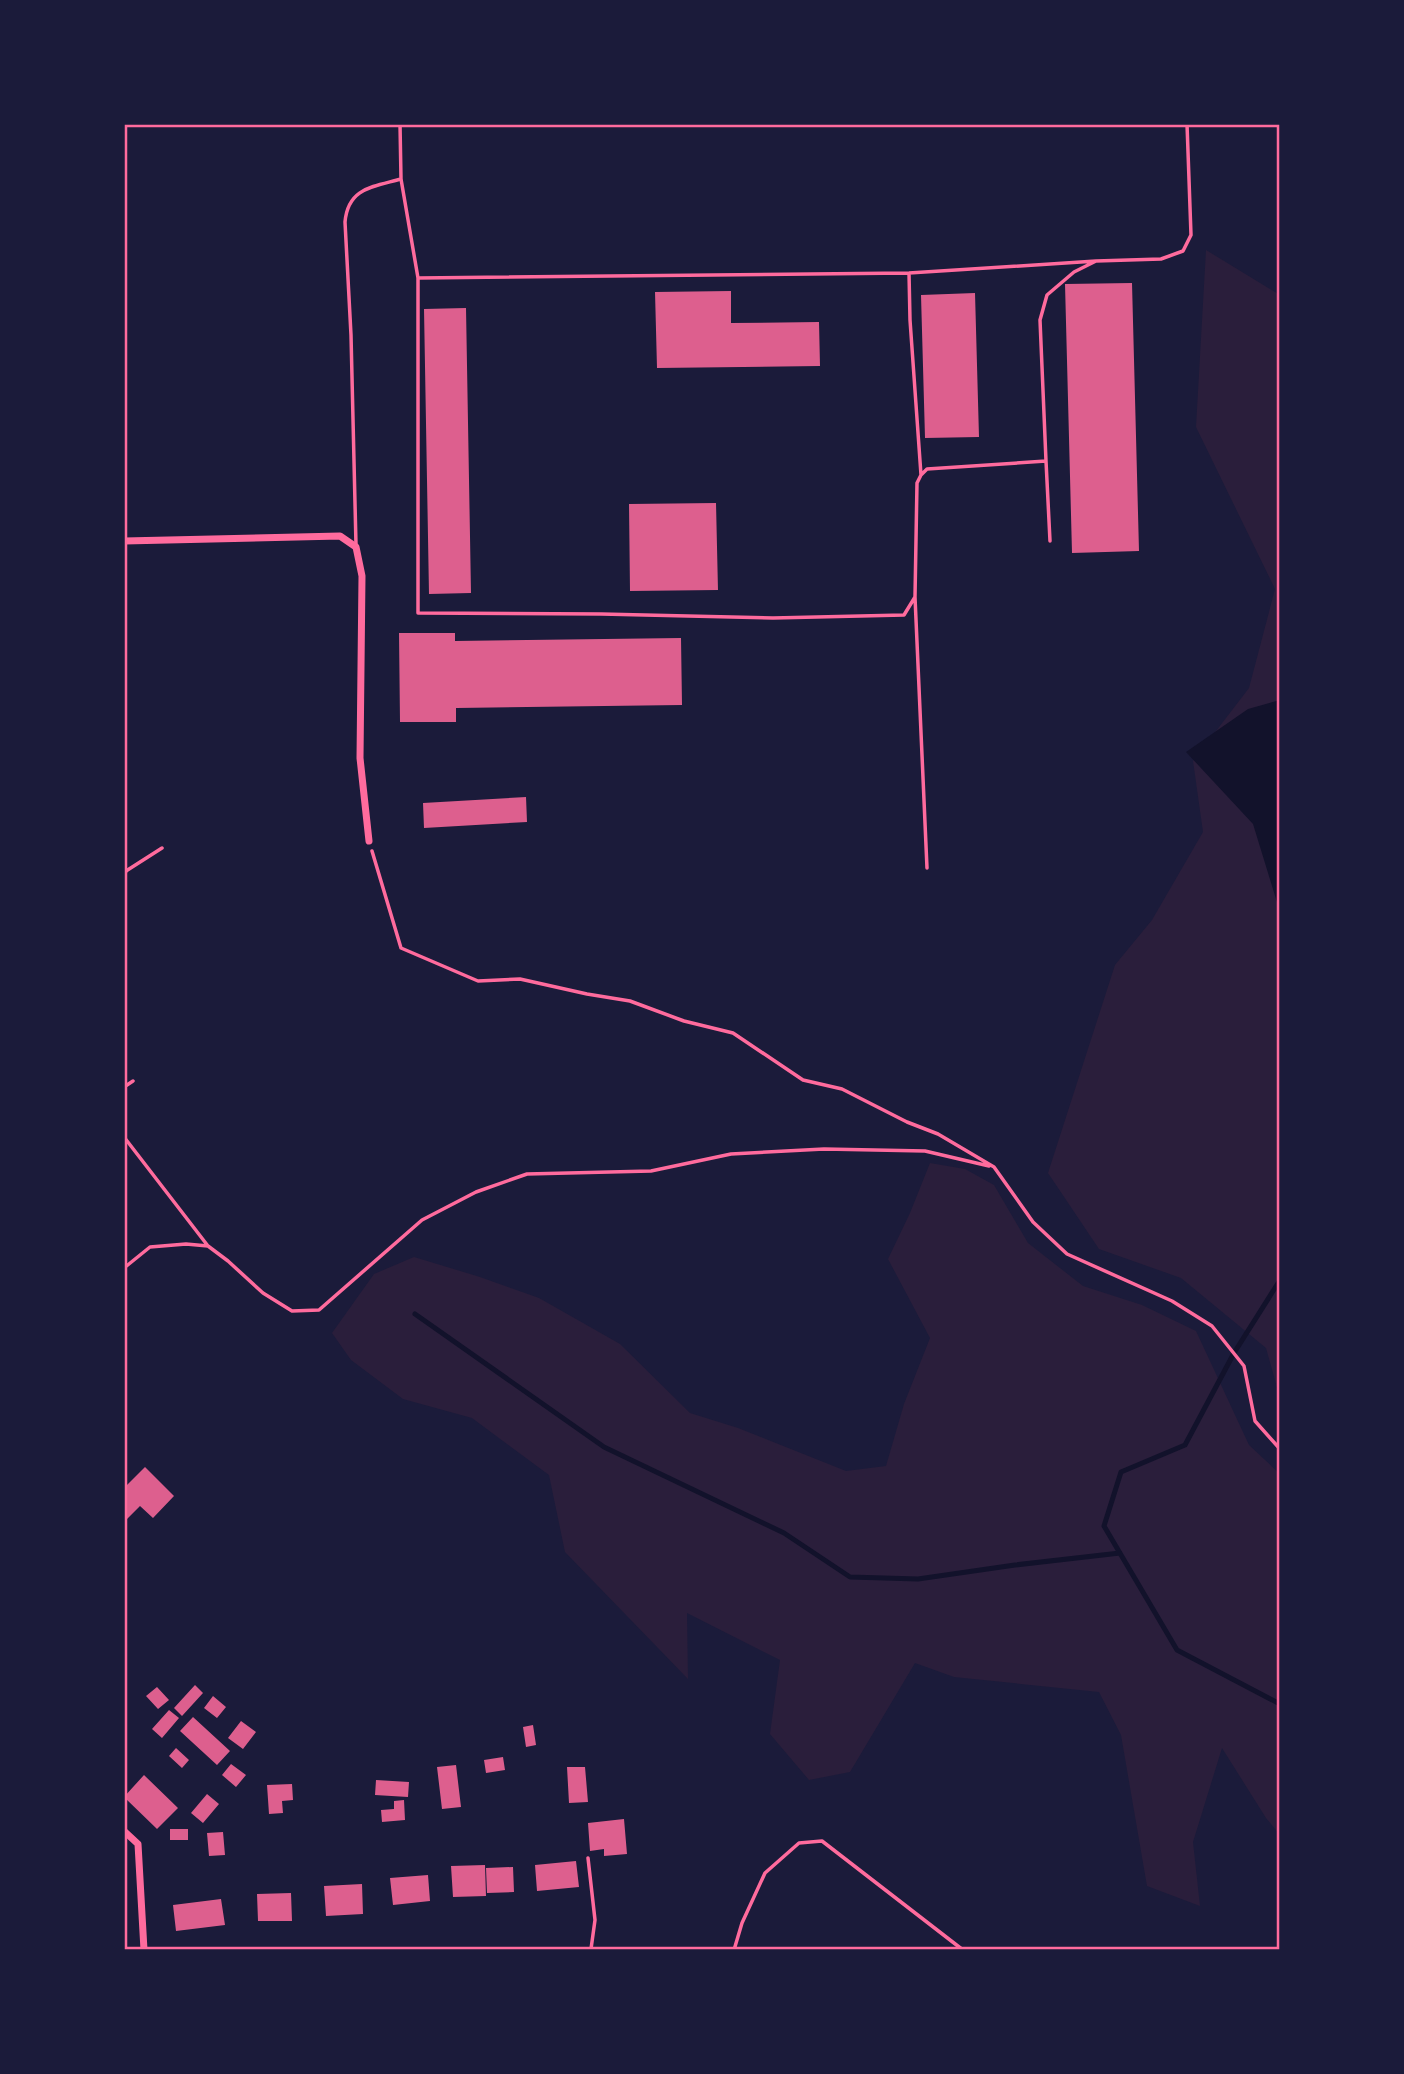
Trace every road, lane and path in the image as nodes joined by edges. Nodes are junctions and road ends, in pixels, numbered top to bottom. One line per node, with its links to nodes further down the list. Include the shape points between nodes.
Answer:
1 (400, 124): 3 (lane)
2 (1187, 124): 4 (lane, via 1191,235 1183,251 1161,259)
3 (401, 179): 6 (lane); 11 (lane, via 355,195 346,207)
4 (1096, 261): 5 (lane); 7 (lane, via 1074,272 1047,295 1040,320)
5 (909, 273): 6 (lane); 8 (lane)
6 (418, 278): 12 (lane, via 418,613 773,618 904,615)
7 (1046, 461): 8 (lane, via 927,469); 10 (lane)
8 (921, 475): 12 (lane, via 917,483)
9 (124, 541): 11 (street, via 340,536)
10 (1051, 541)
11 (356, 547): 13 (street, via 362,576 360,758)
12 (915, 597): 15 (lane)
13 (369, 841): 20 (path, via 401,948 478,981 520,979 630,1001 733,1033 803,1080 842,1088)
14 (162, 848): 16 (path)
15 (927, 868)
16 (124, 877)
17 (133, 1081): 18 (path)
18 (124, 1087)
19 (124, 1137): 21 (path)
20 (994, 1167): 21 (path, via 925,1151 824,1149 732,1154 651,1171 527,1174 476,1192 422,1220 319,1310 292,1311 263,1293); 23 (path, via 1033,1222 1067,1254 1172,1301 1212,1326 1244,1366 1255,1421)
21 (208, 1246): 22 (path, via 150,1247)
22 (124, 1268)
23 (1280, 1449)
24 (124, 1831): 26 (street, via 138,1844)
25 (588, 1858): 27 (lane, via 595,1920)
26 (145, 1950)
27 (590, 1950)
28 (734, 1950): 29 (path, via 765,1873 799,1843 822,1841)
29 (963, 1950)

